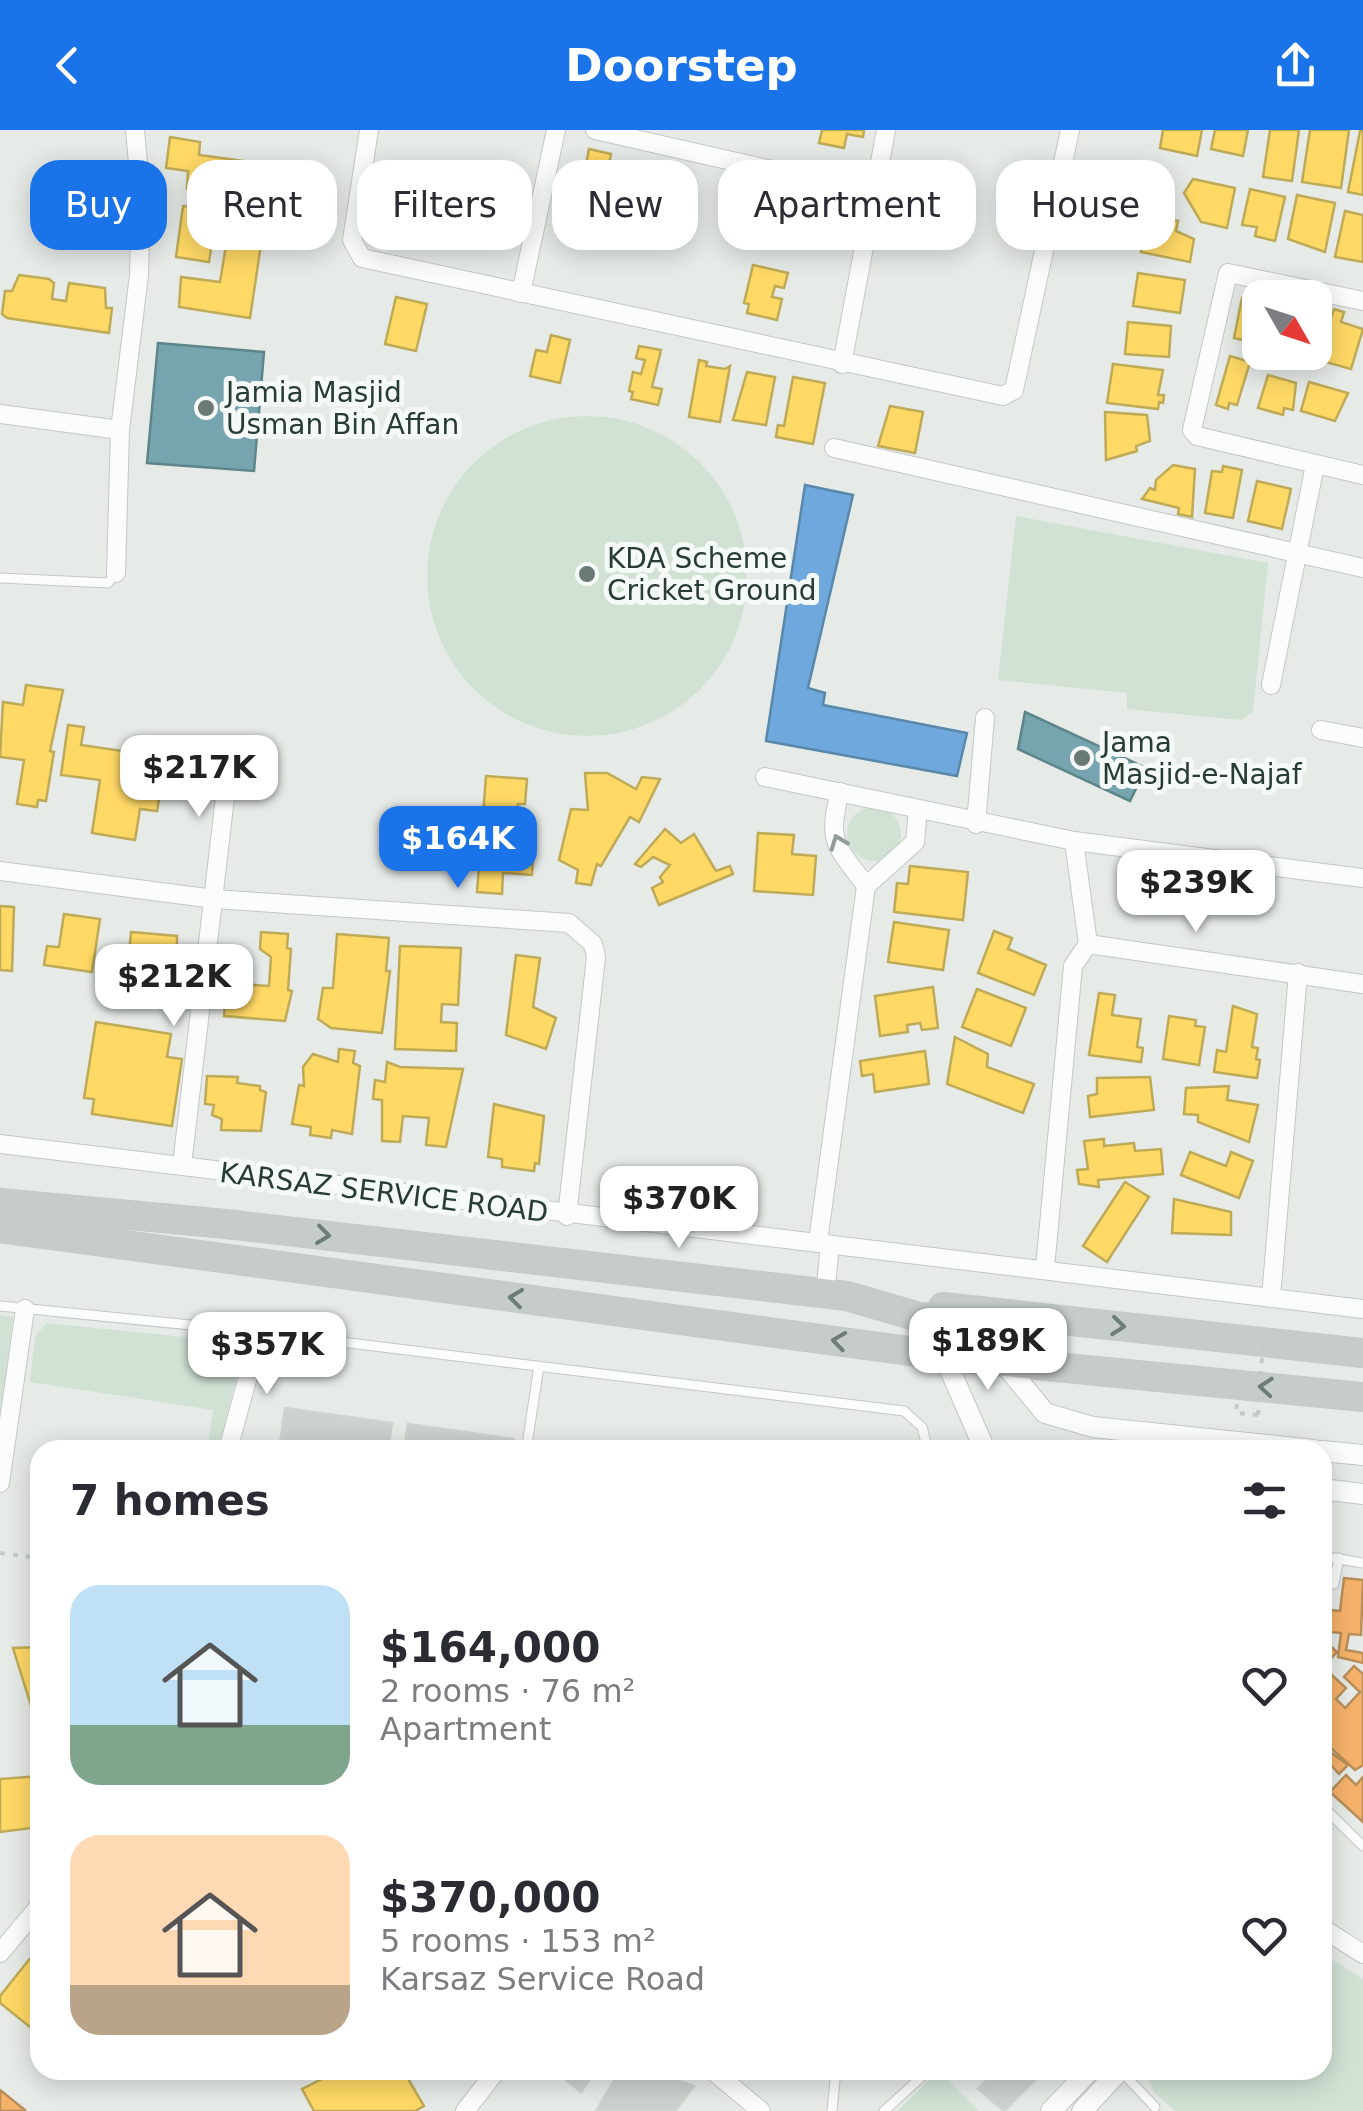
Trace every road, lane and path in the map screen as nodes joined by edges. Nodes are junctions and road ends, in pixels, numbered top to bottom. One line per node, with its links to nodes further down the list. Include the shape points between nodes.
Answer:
1 (135, 130): 14 (street, via 139,275)
2 (369, 130): 10 (street, via 352,240 362,258)
3 (556, 130): 10 (street)
4 (595, 130): 7 (street)
5 (886, 130): 8 (street)
6 (1070, 130): 12 (street, via 1014,390 1003,396)
7 (730, 160)
8 (880, 160)
9 (863, 250): 12 (street)
10 (521, 293): 12 (street)
11 (1363, 301): 16 (street, via 1233,272 1225,276 1194,433)
12 (842, 364)
13 (0, 414): 14 (street)
14 (120, 430): 20 (street)
15 (834, 448): 18 (street)
16 (1315, 465): 17 (street); 18 (street)
17 (1363, 475)
18 (1298, 554): 19 (street); 22 (street)
19 (1363, 568)
20 (116, 573): 21 (lane, via 108,583)
21 (0, 578)
22 (1272, 685)
23 (985, 718): 30 (street)
24 (1321, 730): 25 (street)
25 (1363, 738)
26 (231, 746): 35 (street)
27 (765, 777): 28 (street)
28 (840, 792): 29 (street); 34 (street, one-way to 28, via 834,842 831,823)
29 (918, 810): 30 (street); 34 (street, via 915,842)
30 (976, 824): 31 (street)
31 (1074, 841): 33 (street); 36 (street)
32 (0, 871): 35 (street)
33 (1363, 878)
34 (866, 886): 46 (street)
35 (214, 899): 40 (street); 43 (street, via 549,920 583,932 596,957)
36 (1088, 944): 37 (street); 49 (street, via 1073,966)
37 (1298, 974): 38 (street); 51 (street)
38 (1363, 984)
39 (0, 1144): 40 (street, KARSAZ SERVICE ROAD)
40 (182, 1166): 43 (street, KARSAZ SERVICE ROAD)
41 (0, 1186): 44 (highway, via 161,1206)
42 (0, 1203): 44 (highway)
43 (567, 1216): 46 (street, KARSAZ SERVICE ROAD)
44 (226, 1224): 50 (highway, one-way to 50)
45 (0, 1228): 48 (highway)
46 (824, 1243): 49 (street, KARSAZ SERVICE ROAD); 50 (street)
47 (0, 1245): 48 (highway)
48 (189, 1256): 59 (highway, one-way to 48)
49 (1045, 1268): 51 (street, KARSAZ SERVICE ROAD)
50 (836, 1295): 57 (highway, via 919,1317 961,1320); 58 (highway, one-way to 58)
51 (1270, 1298): 54 (street, KARSAZ SERVICE ROAD)
52 (0, 1306): 53 (lane)
53 (25, 1308): 56 (lane); 71 (street)
54 (1363, 1309)
55 (1264, 1328): 63 (path, bridge, via 1258,1415)
56 (260, 1332): 61 (lane); 65 (street)
57 (979, 1332): 59 (highway, via 978,1344); 60 (street)
58 (1363, 1352)
59 (949, 1356): 60 (highway); 67 (street)
60 (1004, 1362): 62 (highway, one-way to 60); 68 (street, via 1045,1413 1093,1427)
61 (539, 1366): 64 (lane); 66 (lane, via 904,1411)
62 (1363, 1397)
63 (1236, 1413)
64 (528, 1438)
65 (231, 1440)
66 (925, 1440)
67 (981, 1440)
68 (1218, 1440)
69 (1332, 1452): 70 (street)
70 (1363, 1455)
71 (0, 1483)
72 (1332, 1490): 73 (street)
73 (1362, 1495)
74 (0, 1553): 75 (path)
75 (30, 1557)
76 (1332, 1557): 77 (lane)
77 (1338, 1558): 78 (lane); 79 (lane)
78 (1363, 1562)
79 (1332, 1584)
80 (1332, 1816): 81 (lane)
81 (1363, 1846)
82 (30, 1917): 84 (street)
83 (1332, 1934): 85 (street)
84 (0, 1953)
85 (1363, 1954)
86 (489, 2080): 94 (street)
87 (724, 2080): 95 (street)
88 (835, 2080): 96 (lane)
89 (919, 2080): 97 (lane)
90 (1080, 2080): 98 (street)
91 (1111, 2080): 99 (street)
92 (1129, 2080): 93 (lane)
93 (1155, 2107)
94 (465, 2111)
95 (762, 2111)
96 (832, 2111)
97 (884, 2111)
98 (1051, 2111)
99 (1082, 2111)

